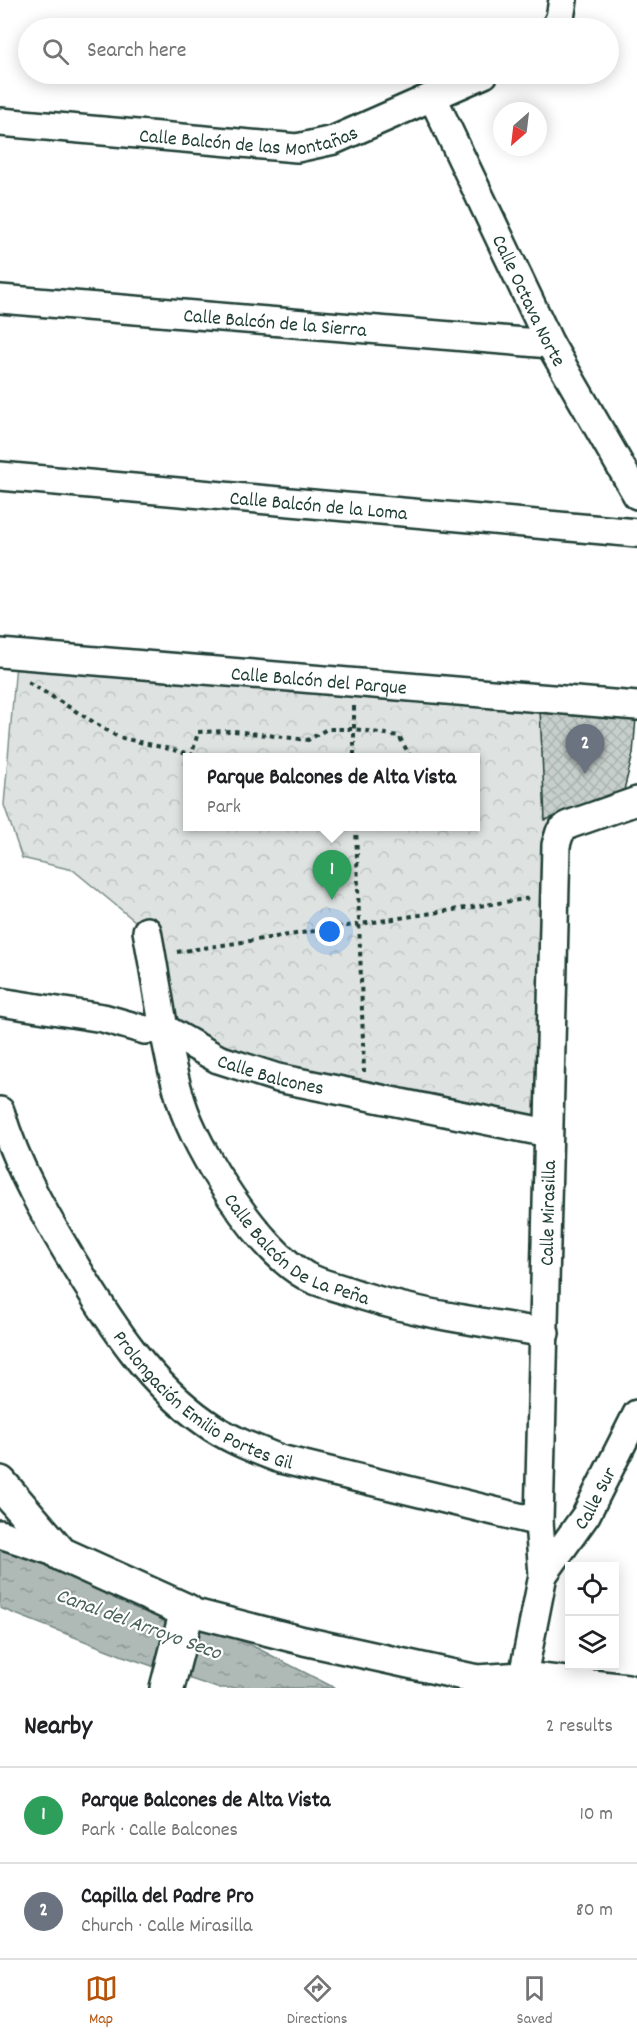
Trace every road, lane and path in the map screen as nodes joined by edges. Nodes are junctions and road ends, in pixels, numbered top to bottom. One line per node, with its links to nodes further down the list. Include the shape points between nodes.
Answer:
1 (563, 0): 2 (street)
2 (560, 18)
3 (463, 84): 4 (street, Calle Balcón de las Montañas)
4 (433, 98): 5 (street, Calle Balcón de las Montañas, via 334,140 297,148); 7 (street, Calle Octava Norte)
5 (0, 122)
6 (0, 299): 7 (street, Calle Balcón de la Sierra)
7 (550, 344): 9 (street, Calle Octava Norte)
8 (0, 476): 10 (street, Calle Balcón de la Loma)
9 (637, 495)
10 (637, 533)
11 (0, 653): 14 (street, Calle Balcón del Parque)
12 (18, 675): 16 (path, via 118,738)
13 (354, 702): 15 (path)
14 (637, 706)
15 (354, 729): 17 (path, via 327,729 308,740 234,731 198,732); 18 (path); 19 (path, via 399,736)
16 (183, 753)
17 (192, 753)
18 (354, 753)
19 (408, 753)
20 (637, 801): 30 (street, Calle Mirasilla, via 568,825 555,845)
21 (356, 831): 23 (path)
22 (535, 898): 23 (path)
23 (361, 924): 25 (path); 28 (path)
24 (147, 931): 27 (street, Calle Balcón De La Peña)
25 (176, 952)
26 (0, 1002): 27 (street, Calle Balcones, via 103,1018 145,1030)
27 (165, 1029): 30 (street, Calle Balcones, via 203,1053 278,1078); 31 (street, Calle Balcón De La Peña, via 186,1112 236,1204 268,1246 307,1277 368,1298 406,1309)
28 (364, 1073)
29 (0, 1111): 35 (street, Prolongación Emilio Portes Gil, via 11,1146 50,1224 118,1335 172,1396 207,1424 280,1459)
30 (548, 1133): 31 (street, Calle Mirasilla)
31 (545, 1333): 35 (street, Calle Mirasilla)
32 (637, 1414): 33 (street, Calle Sur)
33 (630, 1444): 38 (street, Calle Sur)
34 (0, 1483): 37 (street)
35 (538, 1522): 38 (street, Calle Mirasilla)
36 (0, 1534): 37 (street)
37 (61, 1554): 39 (street)
38 (543, 1575): 40 (street, Calle Mirasilla)
39 (185, 1616): 40 (street, via 477,1679); 41 (street)
40 (523, 1676): 42 (street)
41 (169, 1680)
42 (627, 1688)

